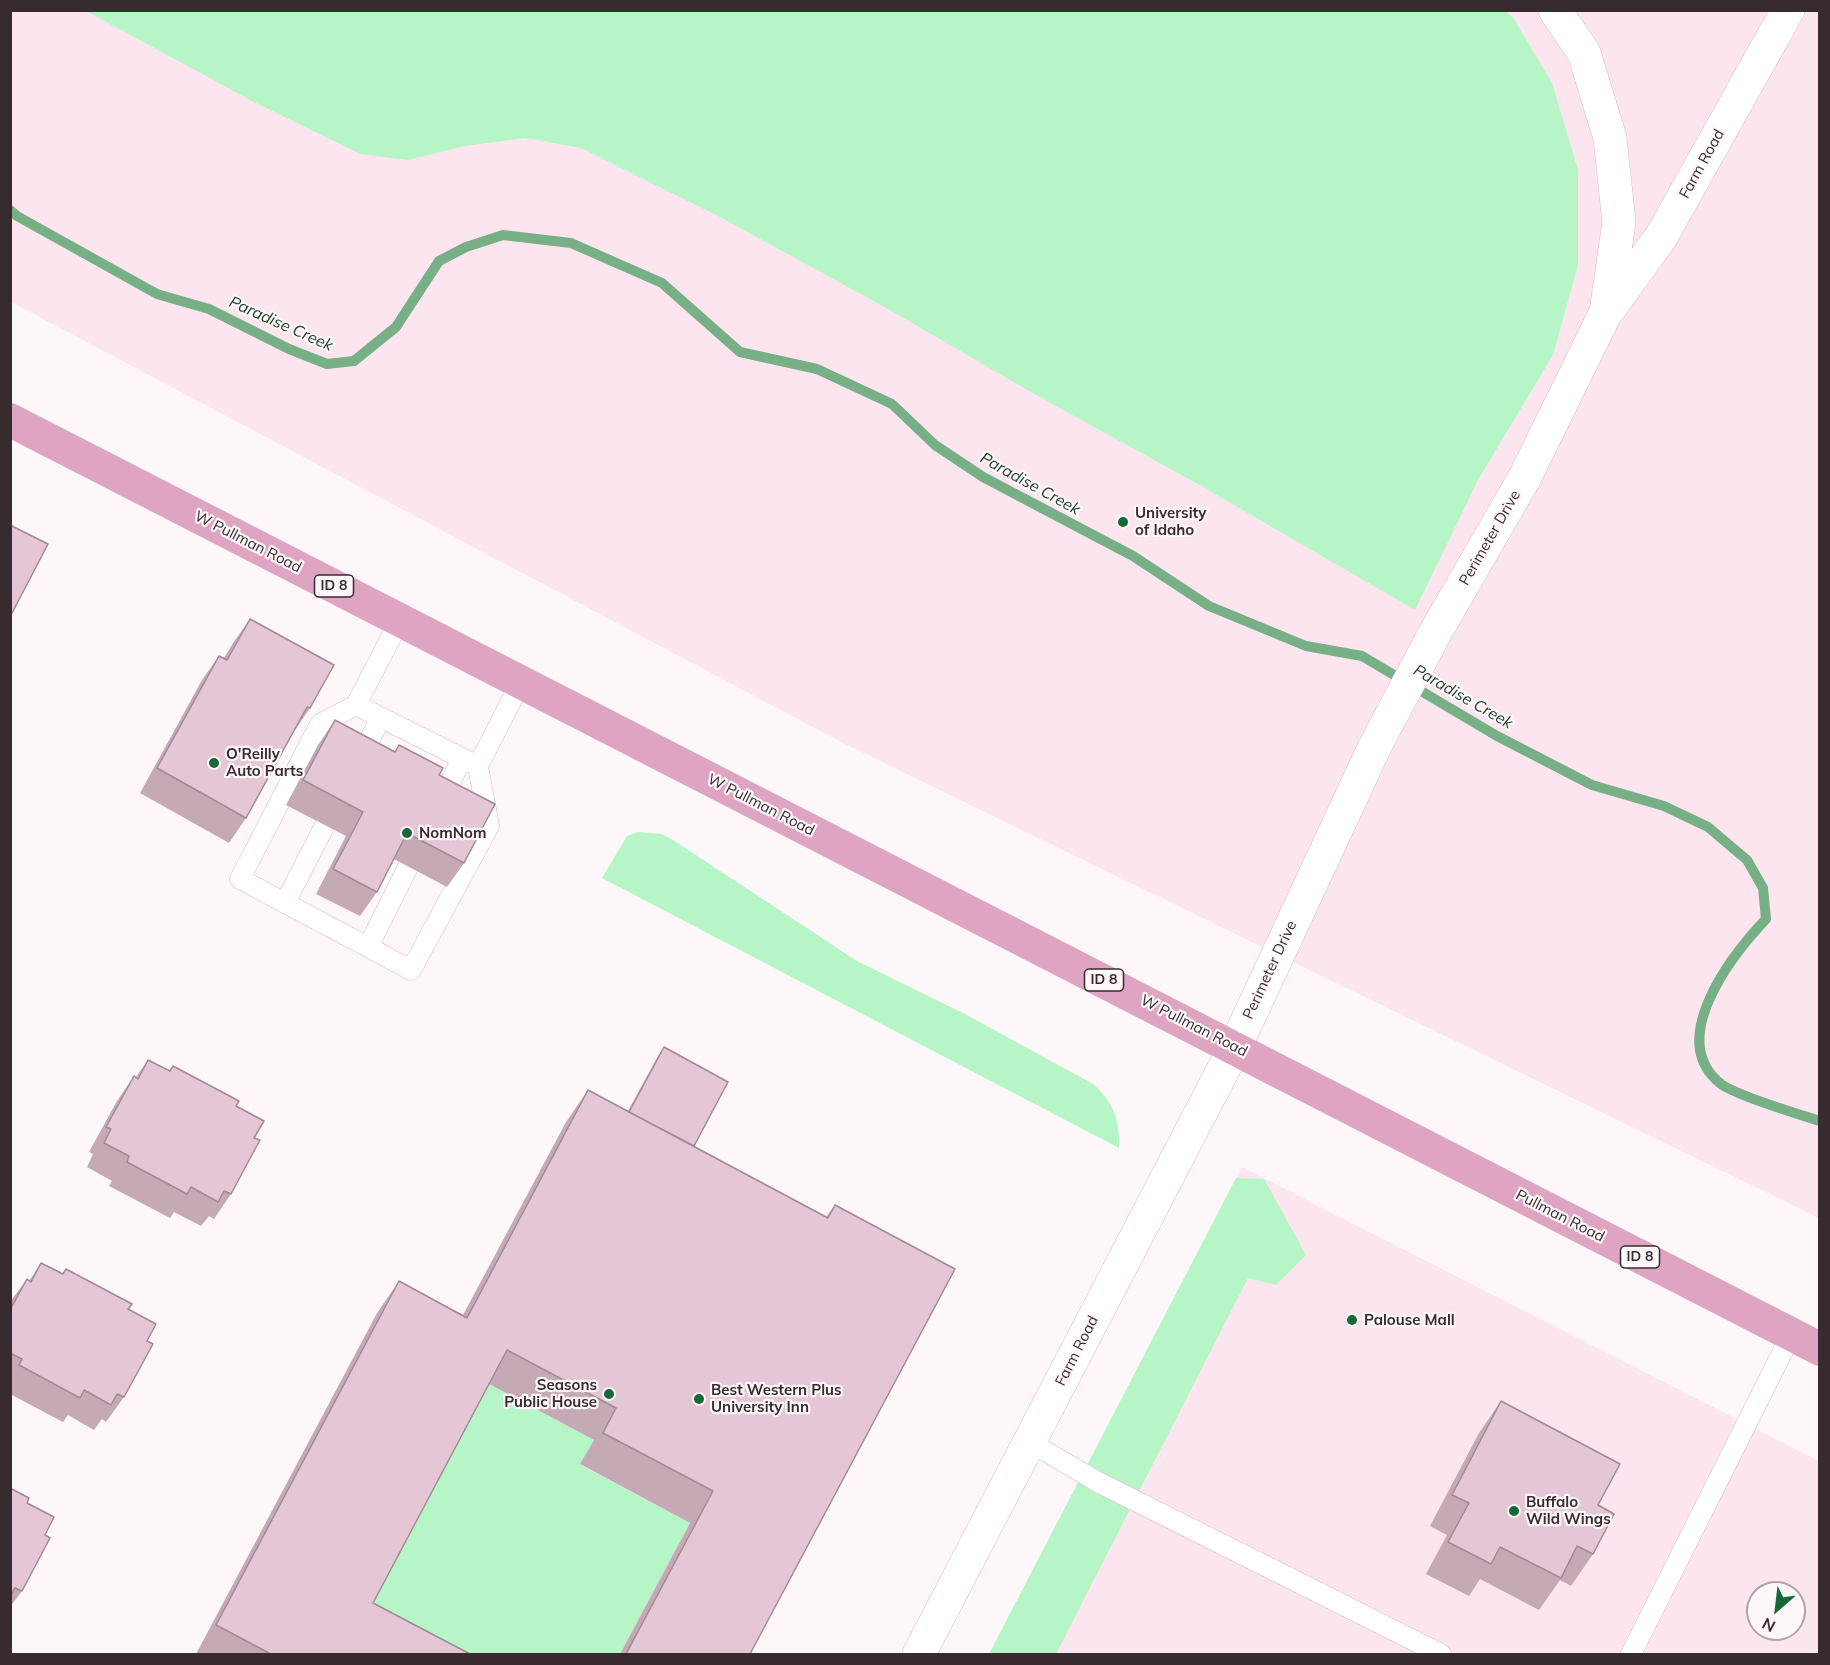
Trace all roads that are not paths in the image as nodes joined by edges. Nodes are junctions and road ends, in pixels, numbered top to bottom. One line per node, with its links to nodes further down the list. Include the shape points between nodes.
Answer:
1 (1555, 10): 3 (street, Perimeter Drive, via 1584,53 1610,138 1619,222)
2 (1788, 10): 3 (street, Farm Road, via 1661,237)
3 (1606, 312): 16 (street, Perimeter Drive, via 1525,477 1375,746)
4 (22, 426): 5 (main road, W Pullman Road / ID 8)
5 (400, 620): 6 (main road, W Pullman Road / ID 8); 7 (lane)
6 (521, 682): 9 (lane); 16 (main road, W Pullman Road / ID 8)
7 (356, 705): 8 (lane); 14 (lane, via 320,724 240,879)
8 (381, 717): 9 (lane); 10 (lane)
9 (470, 762): 11 (lane); 15 (lane, via 489,826 411,970)
10 (356, 765)
11 (438, 808)
12 (325, 825): 14 (lane)
13 (408, 867): 15 (lane)
14 (285, 903): 15 (lane)
15 (368, 948)
16 (1235, 1047): 17 (main road, W Pullman Road / ID 8); 19 (street, Farm Road)
17 (1488, 1179): 18 (main road, Pullman Road / ID 8)
18 (1805, 1342): 22 (lane)
19 (1030, 1442): 20 (street, Farm Road); 21 (lane, via 1096,1480)
20 (919, 1654)
21 (1441, 1654)
22 (1631, 1654)

